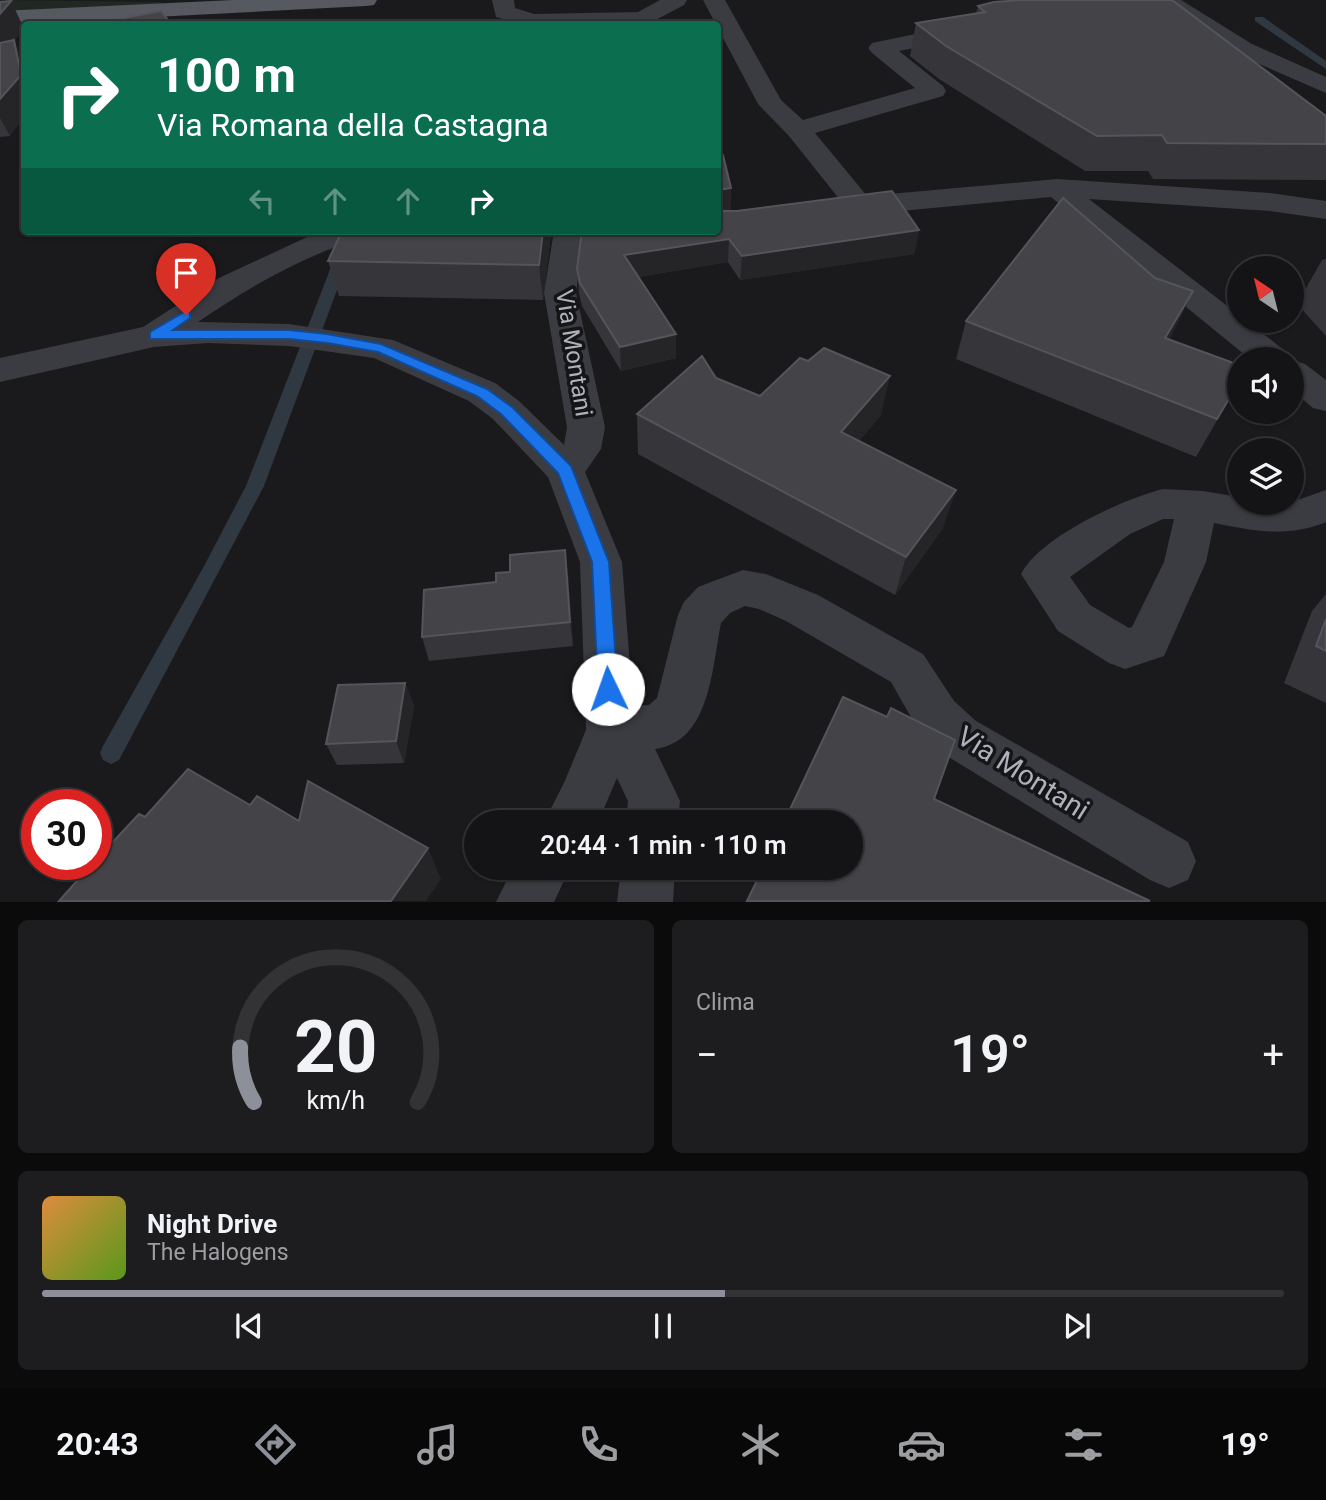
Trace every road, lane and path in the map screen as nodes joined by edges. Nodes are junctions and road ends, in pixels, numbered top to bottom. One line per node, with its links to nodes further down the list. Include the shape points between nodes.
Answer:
1 (366, 0): 6 (main road)
2 (503, 0): 3 (street, via 504,12 532,21 643,19)
3 (676, 0)
4 (714, 0): 9 (street, via 771,104)
5 (1166, 0): 8 (street, via 1244,49)
6 (0, 18)
7 (976, 28): 9 (street, via 880,48 934,91)
8 (1326, 86)
9 (799, 130): 11 (street)
10 (1056, 188): 11 (street); 12 (street); 17 (street)
11 (859, 205): 13 (street)
12 (1326, 210)
13 (818, 211)
14 (342, 235): 16 (street, via 230,285)
15 (568, 235): 21 (street, Via Montani, via 560,293 586,427 582,449)
16 (155, 335): 18 (street); 21 (street, via 308,336 381,348 482,392)
17 (1258, 347)
18 (0, 370)
19 (1304, 381): 20 (street)
20 (1326, 398)
21 (565, 470): 24 (street, via 601,562)
22 (1326, 505): 23 (street, via 1282,520)
23 (1203, 506)
24 (610, 730): 25 (street); 26 (street, via 638,766 654,801); 27 (street, Via Montani, via 660,726 678,710 700,615 715,600 743,589 766,592 907,668 937,717 959,737)
25 (577, 810)
26 (653, 810)
27 (1168, 861)
28 (536, 880): 30 (street)
29 (647, 880): 31 (street)
30 (524, 901)
31 (645, 901)

